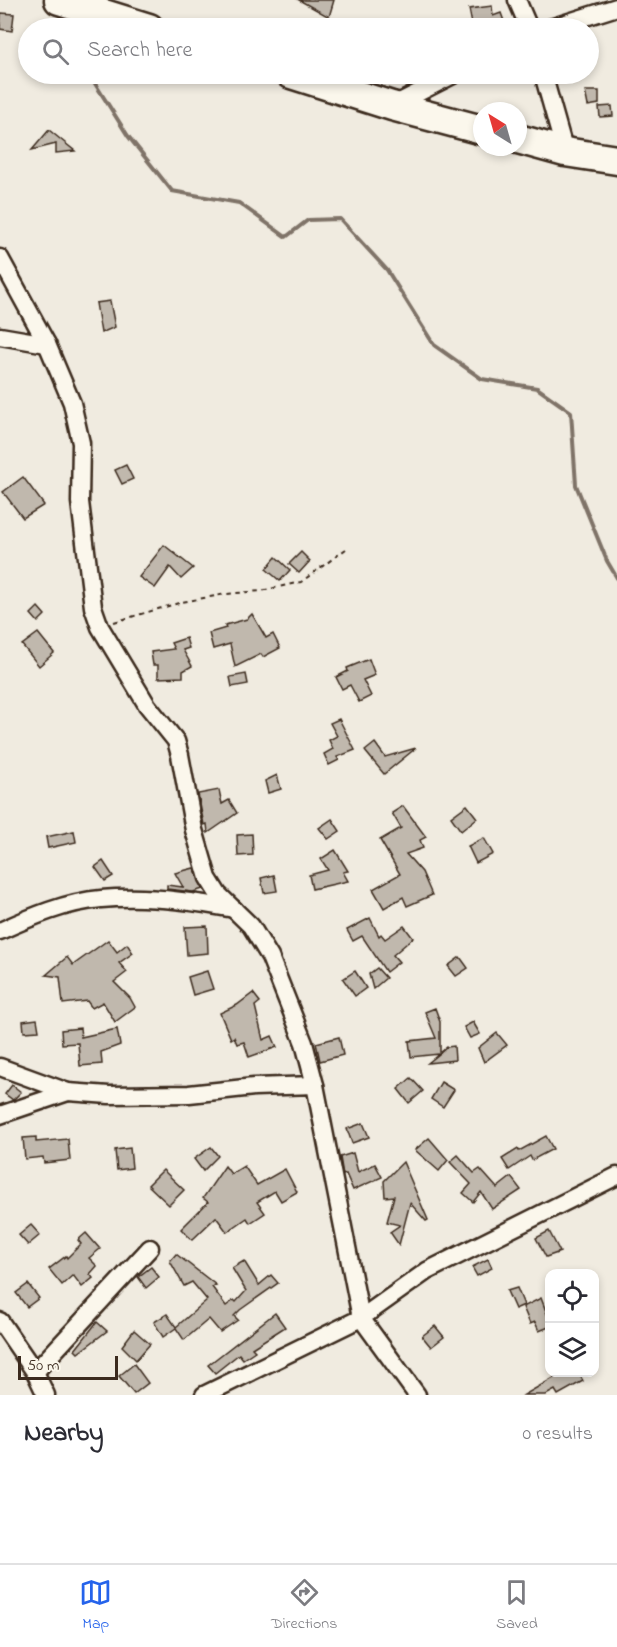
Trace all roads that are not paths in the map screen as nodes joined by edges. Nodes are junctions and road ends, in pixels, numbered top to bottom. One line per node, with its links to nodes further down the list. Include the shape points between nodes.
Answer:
1 (517, 0): 5 (street)
2 (81, 4): 4 (highway)
3 (617, 6): 6 (street)
4 (121, 18)
5 (525, 18)
6 (580, 18)
7 (323, 84): 10 (highway)
8 (435, 84): 10 (street)
9 (546, 84): 13 (street)
10 (392, 106): 11 (highway)
11 (473, 128)
12 (527, 141): 13 (highway)
13 (565, 152): 14 (highway)
14 (617, 160)
15 (0, 258): 17 (street)
16 (0, 336): 17 (street)
17 (47, 344): 18 (street, via 72,403 81,443 80,502 93,607 100,627 147,705 176,741 208,878)
18 (234, 909): 19 (street, via 191,901 101,899 29,918); 21 (street, via 251,926 270,957 304,1043)
19 (0, 932)
20 (0, 1067): 22 (street)
21 (315, 1085): 22 (street, via 189,1094); 26 (street)
22 (68, 1092): 23 (street)
23 (0, 1115)
24 (617, 1176): 26 (street, via 428,1271)
25 (150, 1248): 28 (street)
26 (361, 1318): 30 (street); 31 (street)
27 (0, 1321): 28 (street)
28 (35, 1372): 29 (street)
29 (46, 1395)
30 (204, 1395)
31 (417, 1395)

